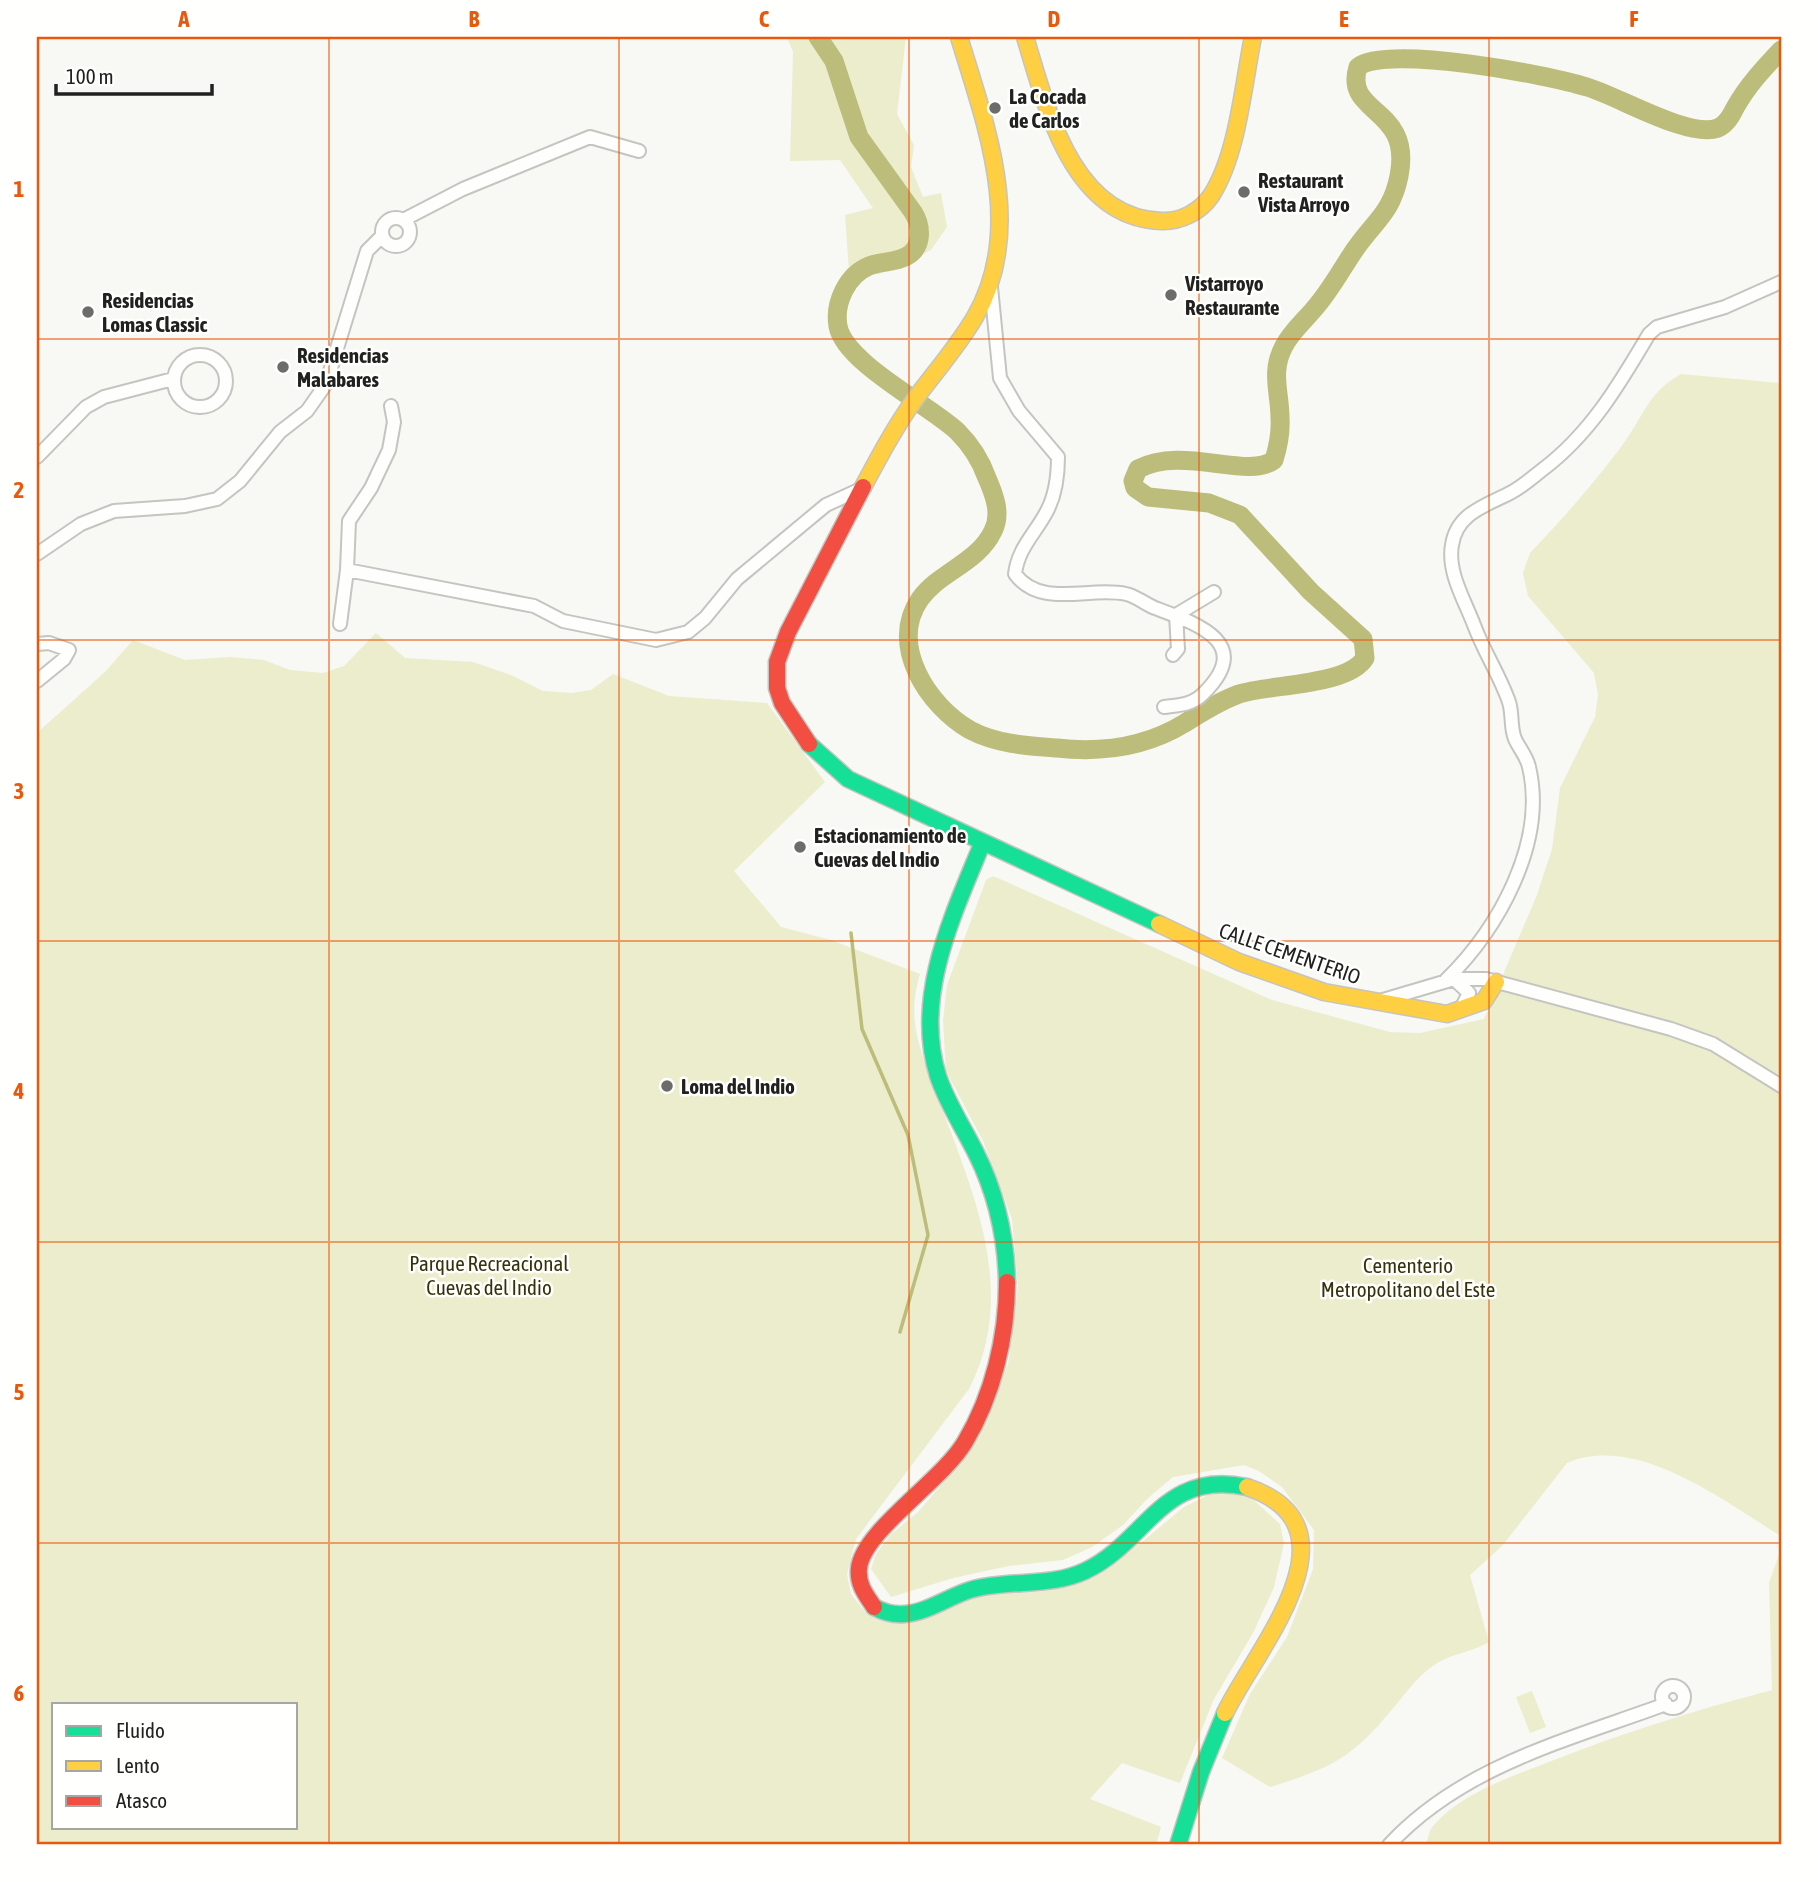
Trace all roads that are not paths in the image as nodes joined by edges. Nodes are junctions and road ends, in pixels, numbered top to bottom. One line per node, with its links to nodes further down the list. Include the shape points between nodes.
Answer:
1 (959, 37): 8 (street, CALLE CEMENTERIO, via 999,176 998,234)
2 (1025, 37): 3 (street, via 1061,146 1073,167 1112,204 1158,222 1191,214 1213,193 1226,158)
3 (1253, 37)
4 (639, 150): 5 (street, via 590,137 463,189)
5 (403, 220): 6 (street, via 387,220); 6 (street, via 410,229 406,242 392,246)
6 (382, 236): 13 (street, via 367,251 326,384 307,411 280,432 240,481 217,499 114,511 81,524)
7 (1781, 282): 23 (street, via 1740,302 1657,327 1586,432 1513,491 1475,510 1455,536 1453,570 1510,706 1514,737 1529,764 1532,810 1513,883 1490,930)
8 (990, 283): 12 (street, CALLE CEMENTERIO, via 967,327 904,416); 16 (street, via 1000,378 1018,411 1058,457 1058,481 1017,555 1015,574 1025,587 1040,591 1130,594)
9 (173, 379): 9 (street, via 178,396 200,407 221,396 226,380 219,364 195,355 180,364); 11 (street, via 104,397 86,407)
10 (391, 405): 14 (street, via 394,422 389,450 349,521)
11 (37, 457)
12 (861, 489): 14 (street, via 826,505 776,546 737,579 688,632 656,640 564,621 534,606); 22 (street, CALLE CEMENTERIO, via 782,650 776,674 782,699 803,737 848,779)
13 (37, 554)
14 (347, 570): 17 (street)
15 (1214, 592): 16 (street)
16 (1176, 615): 19 (street, via 1178,649); 21 (street, via 1204,627 1220,644 1224,663 1221,677 1195,702)
17 (340, 624)
18 (37, 643): 20 (street, via 69,650 65,659)
19 (1173, 655)
20 (37, 681)
21 (1164, 707)
22 (982, 844): 25 (street, CALLE CEMENTERIO, via 1240,962 1324,992); 29 (street, via 939,953 930,1003 931,1032 944,1094 982,1167 1000,1222 1007,1274 1005,1320 996,1365 970,1431 946,1469 877,1531 861,1562 861,1584 875,1608 906,1614 975,1589 1080,1573 1114,1551 1166,1502 1197,1487 1247,1485 1275,1501 1291,1520 1302,1546 1296,1584 1217,1732)
23 (1450, 980): 24 (street); 25 (street); 26 (street, via 1469,993)
24 (1496, 982): 26 (street, via 1484,1001); 27 (street, via 1671,1028 1713,1044)
25 (1372, 1003): 26 (street, CALLE CEMENTERIO, via 1447,1014)
26 (1459, 1011)
27 (1781, 1086)
28 (1666, 1704): 30 (street, via 1515,1758 1475,1778 1408,1825)
29 (1178, 1845)
30 (1389, 1845)

